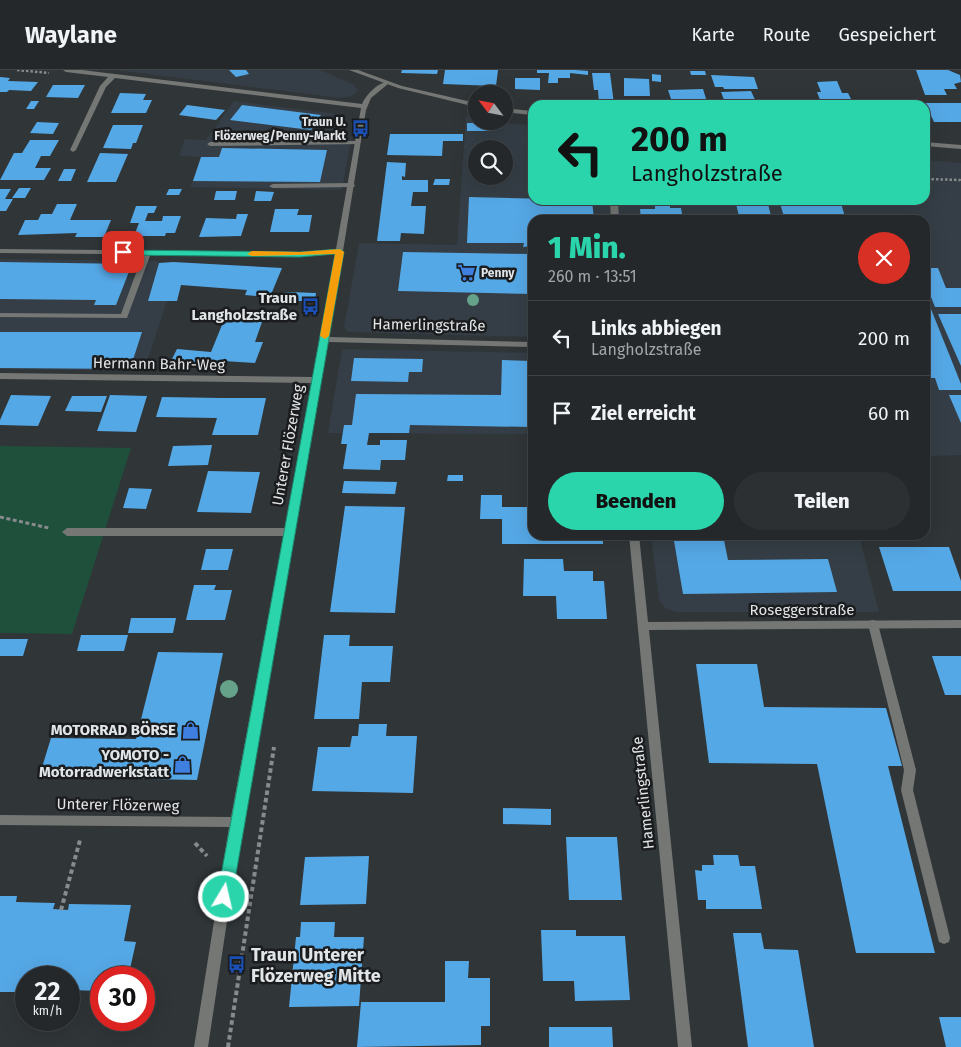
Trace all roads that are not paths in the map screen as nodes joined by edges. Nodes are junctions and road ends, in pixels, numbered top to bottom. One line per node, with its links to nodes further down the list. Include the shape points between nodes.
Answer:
1 (66, 70): 3 (street)
2 (356, 71): 4 (street)
3 (113, 76): 6 (street); 13 (street, via 103,86)
4 (386, 83): 5 (street); 6 (street, via 375,90)
5 (468, 103)
6 (364, 106): 9 (street, Unterer Flözerweg)
7 (513, 111): 8 (street)
8 (528, 113)
9 (358, 143): 10 (street); 14 (street, Unterer Flözerweg)
10 (210, 144)
11 (930, 144): 12 (street)
12 (961, 147)
13 (72, 150)
14 (351, 185): 15 (street); 17 (street, Unterer Flözerweg)
15 (273, 186)
16 (0, 251): 18 (street)
17 (340, 252): 18 (street); 20 (street, Unterer Flözerweg)
18 (146, 253): 19 (street, via 124,316)
19 (0, 315)
20 (324, 339): 21 (street, Hamerlingstraße); 23 (street, Unterer Flözerweg)
21 (528, 344)
22 (0, 376): 23 (street, Hermann Bahr-Weg)
23 (317, 380): 25 (street, Unterer Flözerweg)
24 (67, 532): 25 (street)
25 (289, 532): 31 (street, Unterer Flözerweg)
26 (635, 540): 29 (street, Hamerlingstraße)
27 (873, 624): 28 (street, Roseggerstraße); 29 (street, Roseggerstraße); 32 (street, via 910,770 907,790)
28 (961, 624)
29 (644, 626): 34 (street, Hamerlingstraße)
30 (0, 820): 31 (street, Unterer Flözerweg)
31 (236, 822): 33 (street, Unterer Flözerweg)
32 (944, 938)
33 (201, 1047)
34 (685, 1047)

